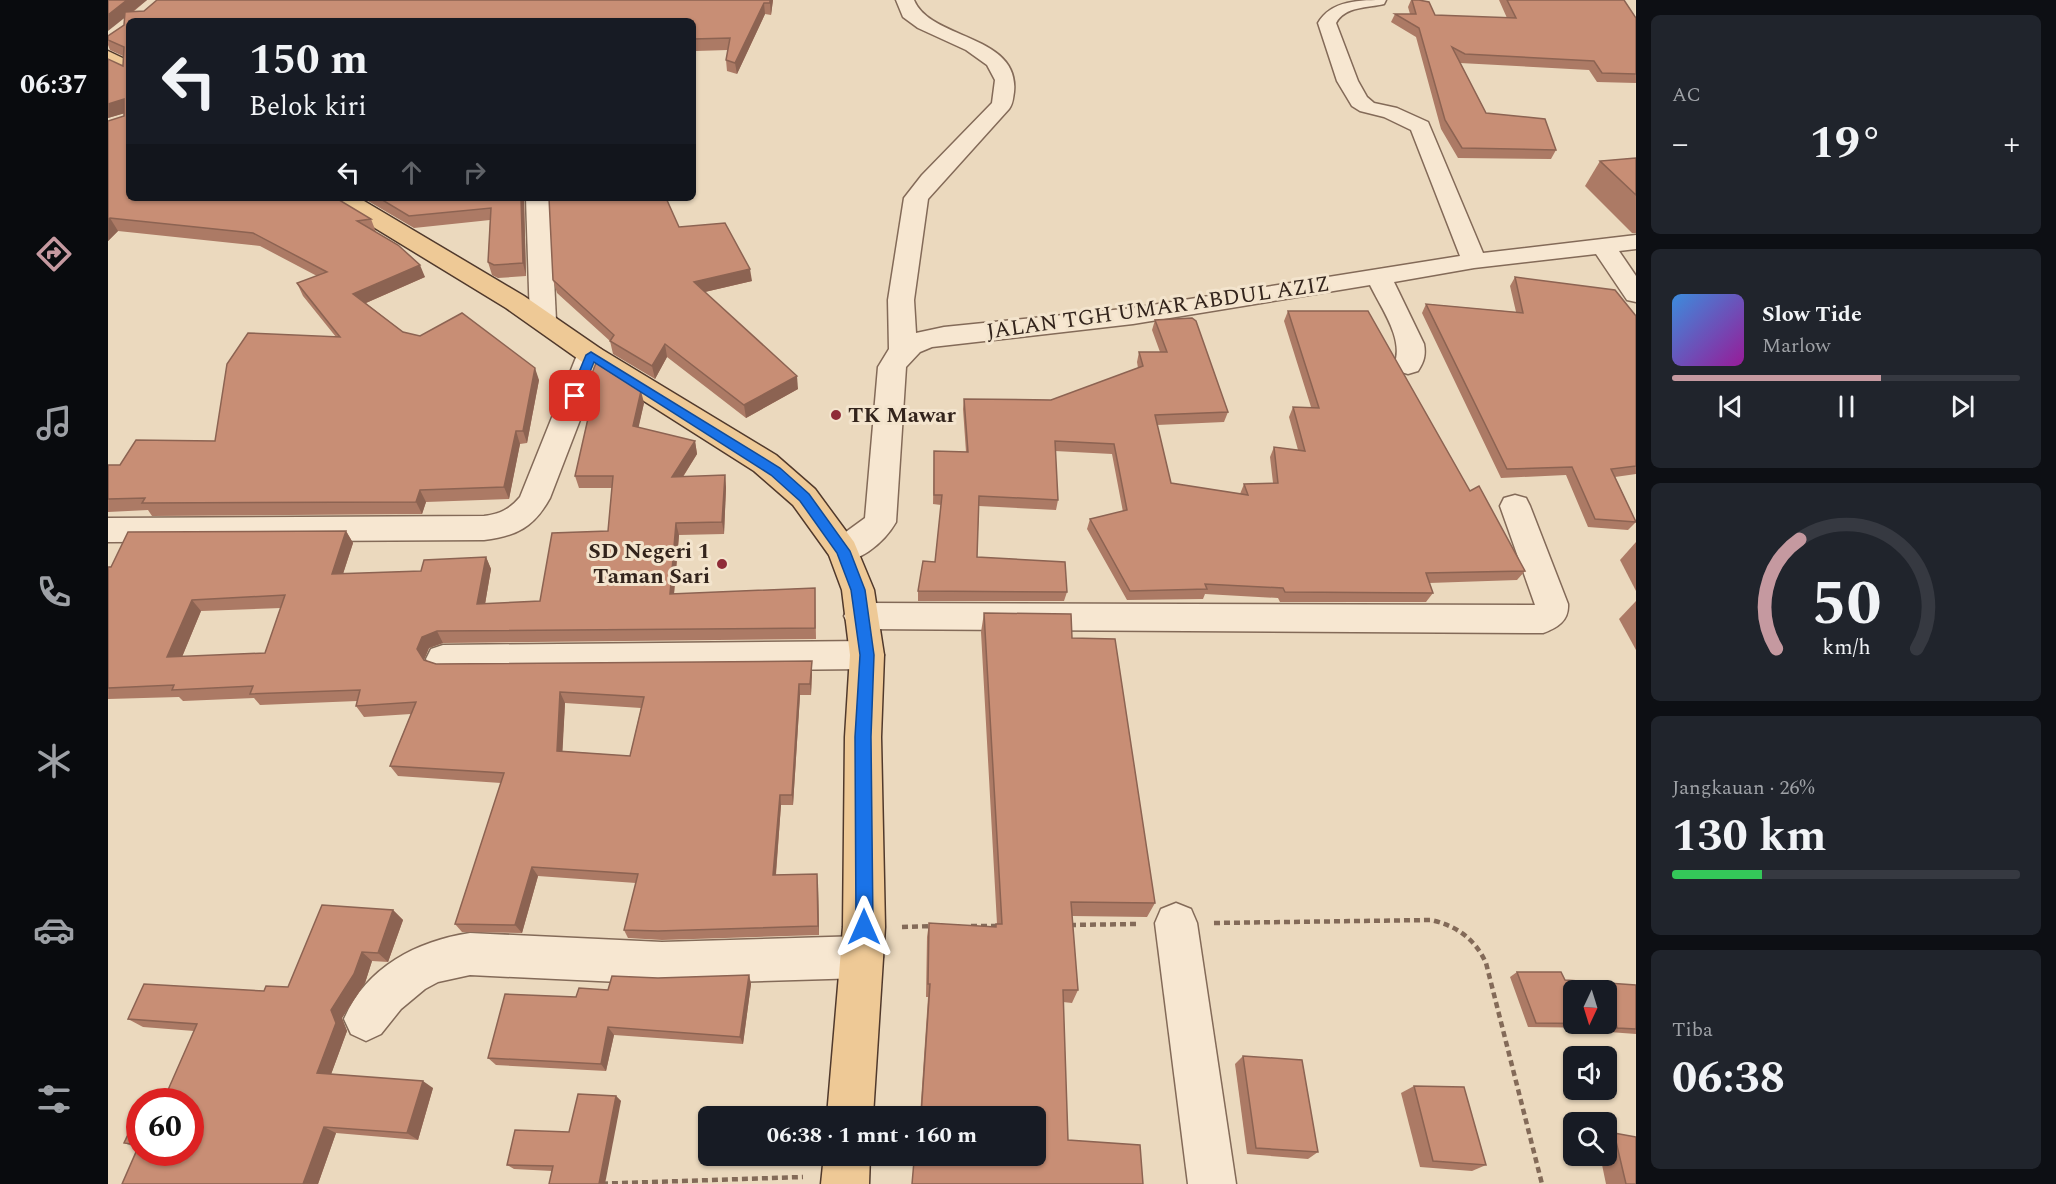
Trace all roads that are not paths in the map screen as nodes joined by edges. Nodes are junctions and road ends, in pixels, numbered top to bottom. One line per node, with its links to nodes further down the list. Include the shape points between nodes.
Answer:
1 (905, 0): 13 (street, via 910,13 925,24 973,46 995,62 1005,80 1002,105 916,198 902,300)
2 (1377, 0): 9 (street, via 1338,9 1329,16 1327,23 1339,60 1359,102 1420,127)
3 (108, 57): 4 (main road)
4 (126, 68)
5 (347, 201): 12 (main road)
6 (538, 201): 12 (street)
7 (1636, 242): 8 (street, JALAN TGH UMAR ABDUL AZIZ)
8 (1603, 247): 9 (street, JALAN TGH UMAR ABDUL AZIZ); 11 (street)
9 (1474, 261): 10 (street, JALAN TGH UMAR ABDUL AZIZ)
10 (1379, 277): 13 (street, JALAN TGH UMAR ABDUL AZIZ, via 1133,316 935,337); 15 (street, via 1412,344)
11 (1636, 294)
12 (543, 320): 14 (main road)
13 (903, 350): 18 (street, via 890,374 881,517 872,531)
14 (591, 355): 17 (street, via 535,498 526,512 511,523 484,528); 18 (main road, via 772,469 804,497)
15 (1408, 365)
16 (1515, 506): 19 (street, via 1551,601 1552,611 1543,620)
17 (108, 530)
18 (843, 551): 19 (main road, via 858,590)
19 (861, 616): 20 (main road)
20 (867, 655): 21 (street); 23 (main road)
21 (443, 659)
22 (1176, 923): 26 (street)
23 (863, 942): 24 (street, via 662,963 455,956 426,964 399,981); 25 (main road)
24 (366, 1019)
25 (851, 1106)
26 (1212, 1184)

